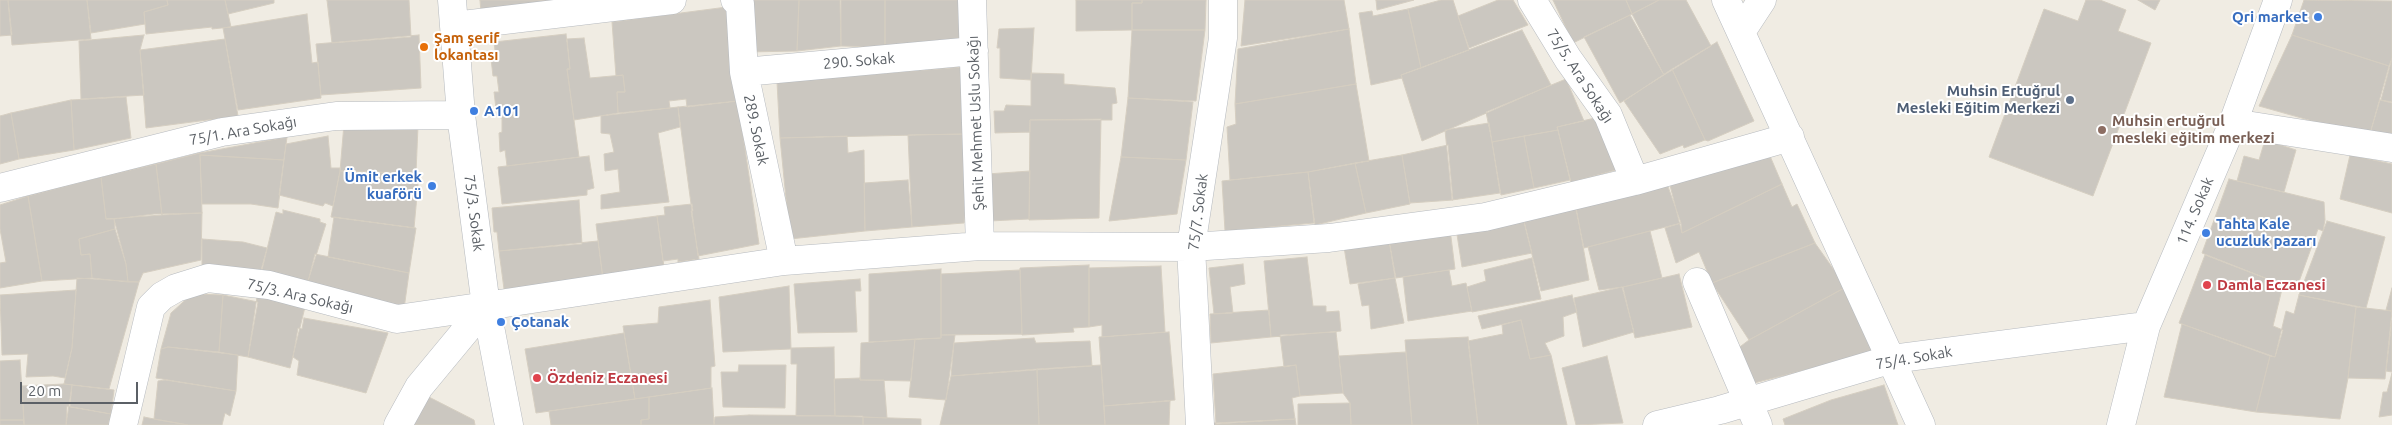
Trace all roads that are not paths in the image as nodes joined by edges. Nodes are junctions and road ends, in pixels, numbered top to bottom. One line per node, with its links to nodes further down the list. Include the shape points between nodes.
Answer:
1 (672, 0): 9 (street)
2 (735, 0): 12 (street, 289. Sokak, via 740,4)
3 (972, 0): 11 (street, Şehit Mehmet Uslu Sokağı)
4 (1224, 0): 20 (street, 75/7. Sokak, via 1223,38)
5 (1532, 0): 17 (street, 75/5. Ara Sokağı, via 1608,115)
6 (1726, 0): 10 (street)
7 (1762, 0): 10 (street)
8 (2278, 0): 14 (street, 114. Sokak)
9 (453, 13): 13 (street, 75/3. Sokak)
10 (1741, 32): 15 (street)
11 (974, 51): 12 (street, 290. Sokak); 19 (street, Şehit Mehmet Uslu Sokağı)
12 (744, 72): 21 (street, 289. Sokak)
13 (461, 115): 18 (street, 75/1. Ara Sokağı, via 336,116 222,132); 23 (street, 75/3. Sokak)
14 (2233, 123): 16 (street); 24 (street, 114. Sokak)
15 (1790, 137): 17 (street, 75/3. Ara Sokağı); 25 (street)
16 (2392, 148)
17 (1635, 181): 20 (street, 75/3. Ara Sokağı, via 1485,217 1329,238)
18 (0, 188)
19 (980, 246): 20 (street, 75/3. Ara Sokağı); 21 (street, 75/3. Ara Sokağı)
20 (1191, 247): 30 (street, 75/7. Sokak)
21 (784, 261): 23 (street, 75/3. Ara Sokağı)
22 (1697, 282): 26 (street)
23 (486, 306): 27 (street, 75/3. Ara Sokağı, via 397,320 269,286 208,278 176,288 151,307); 28 (street, via 419,387); 29 (street, 75/3. Sokak)
24 (2146, 326): 25 (street, 75/4. Sokak); 33 (street, 114. Sokak)
25 (1892, 359): 26 (street, 75/4. Sokak); 32 (street)
26 (1754, 413): 31 (street, 75/4. Sokak)
27 (123, 425)
28 (398, 425)
29 (509, 425)
30 (1200, 425)
31 (1657, 425)
32 (1921, 425)
33 (2121, 425)

